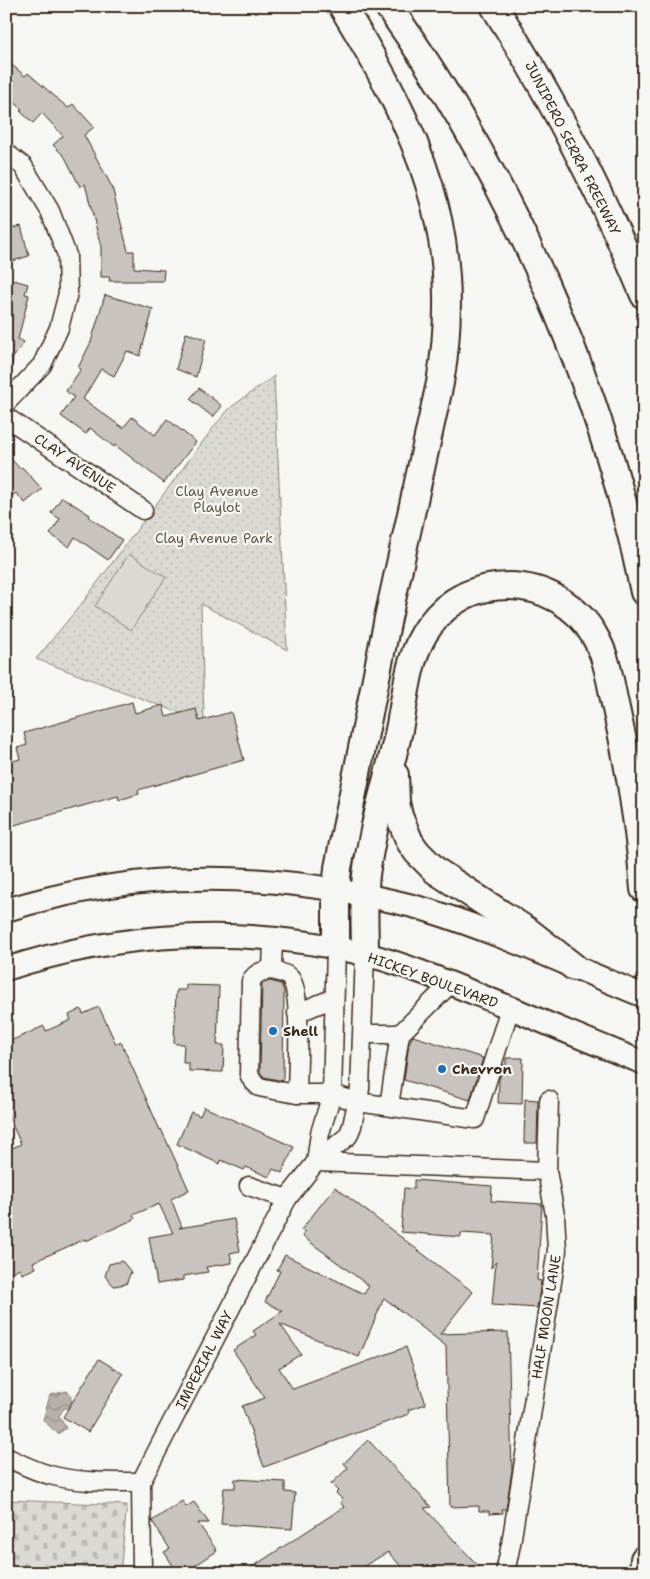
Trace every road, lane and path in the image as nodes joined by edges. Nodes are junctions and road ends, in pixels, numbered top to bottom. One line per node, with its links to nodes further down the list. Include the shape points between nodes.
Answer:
1 (342, 6): 14 (highway, via 388,88 430,183 441,226 448,294 446,346 440,383 386,628)
2 (388, 6): 11 (highway, via 478,151 515,220 547,291 577,363 602,437)
3 (494, 6): 4 (highway, JUNIPERO SERRA FREEWAY)
4 (566, 130): 6 (highway); 7 (highway, JUNIPERO SERRA FREEWAY, via 610,217)
5 (6, 153): 8 (street, via 23,166 50,211 66,255 68,293 59,328 42,365)
6 (644, 249)
7 (644, 295)
8 (6, 403)
9 (6, 417): 10 (street, CLAY AVENUE)
10 (143, 510)
11 (644, 592)
12 (397, 738): 13 (highway, via 410,671 421,639 452,602 481,589 506,586 534,590 565,604 579,615 595,636 605,659 633,792); 15 (highway, via 382,794); 20 (highway, via 396,802 404,830 417,852 436,871 528,931)
13 (644, 889)
14 (336, 890): 15 (main road); 16 (main road, via 252,879 178,879 102,887); 18 (highway)
15 (365, 895): 19 (highway); 20 (main road, via 446,916)
16 (6, 910)
17 (273, 939): 18 (main road, HICKEY BOULEVARD); 21 (main road, HICKEY BOULEVARD, via 208,936 132,940 42,957); 22 (street)
18 (336, 948): 19 (main road, HICKEY BOULEVARD); 25 (street)
19 (365, 954): 23 (main road, HICKEY BOULEVARD); 28 (street, IMPERIAL WAY)
20 (574, 967): 24 (main road)
21 (6, 969)
22 (272, 970): 27 (street, via 290,978 297,994); 31 (street, via 259,972 251,981 249,1074 259,1087)
23 (450, 984): 26 (main road, HICKEY BOULEVARD); 29 (street)
24 (644, 996)
25 (334, 998): 27 (street); 32 (street)
26 (510, 1008): 30 (main road, HICKEY BOULEVARD); 35 (street, via 475,1119)
27 (297, 1013): 31 (street)
28 (362, 1034): 29 (street); 34 (street, IMPERIAL WAY)
29 (400, 1034): 35 (street)
30 (644, 1063)
31 (297, 1094): 32 (street)
32 (332, 1094): 34 (street); 36 (street, via 320,1132)
33 (549, 1100): 37 (street, HALF MOON LANE)
34 (358, 1102): 35 (street); 36 (street, IMPERIAL WAY, via 348,1136)
35 (389, 1106)
36 (316, 1162): 37 (street); 39 (street, IMPERIAL WAY)
37 (547, 1171): 44 (street, HALF MOON LANE, via 557,1250)
38 (249, 1186): 39 (street)
39 (287, 1199): 41 (street, IMPERIAL WAY)
40 (6, 1457): 41 (street, via 51,1475 108,1482)
41 (141, 1482): 43 (street, IMPERIAL WAY)
42 (644, 1559): 45 (highway)
43 (142, 1573)
44 (505, 1573)
45 (643, 1573)

